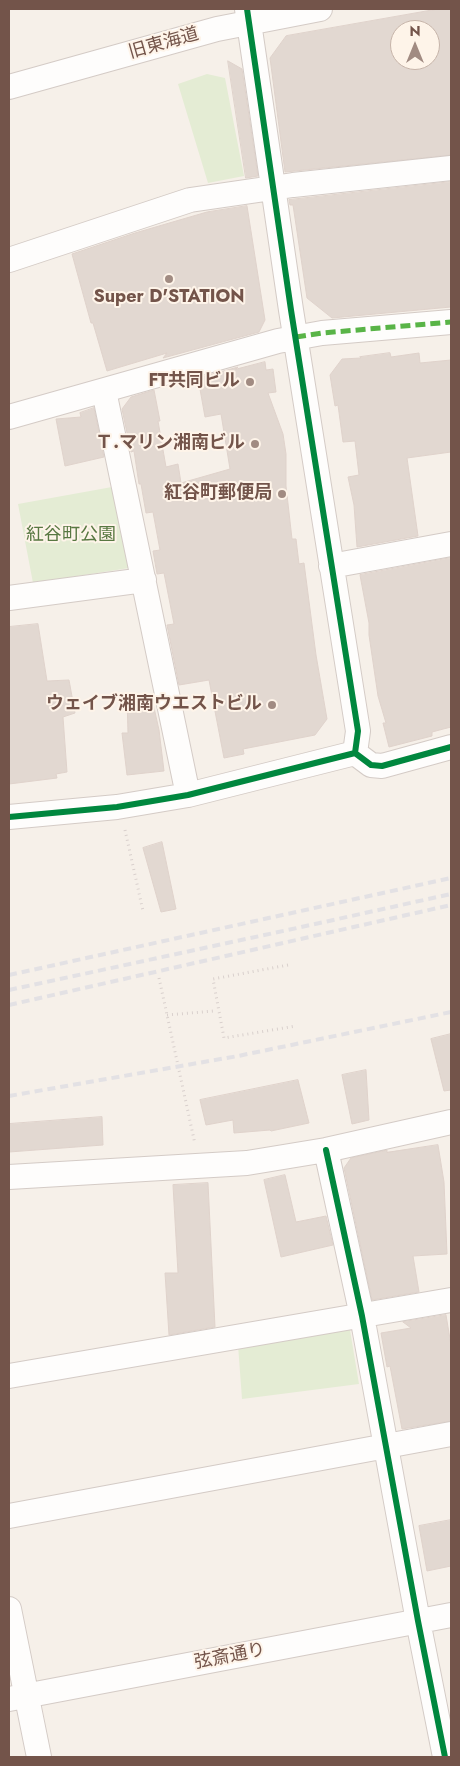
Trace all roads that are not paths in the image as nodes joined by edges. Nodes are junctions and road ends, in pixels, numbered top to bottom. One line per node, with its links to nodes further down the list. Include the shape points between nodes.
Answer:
1 (320, 9): 2 (street, 旧東海道)
2 (248, 15): 3 (street, 旧東海道, via 217,29); 5 (street)
3 (9, 88)
4 (451, 168): 5 (street)
5 (273, 187): 6 (street, via 190,200); 8 (street)
6 (9, 260)
7 (451, 322): 8 (street)
8 (296, 337): 9 (street); 12 (street)
9 (104, 391): 10 (street); 13 (street)
10 (9, 416)
11 (451, 544): 12 (street)
12 (331, 566): 16 (street, via 358,731)
13 (144, 580): 14 (street); 17 (street)
14 (9, 598)
15 (451, 747): 16 (street, via 382,766 371,765)
16 (355, 753): 17 (street)
17 (188, 795): 18 (street, via 117,808)
18 (9, 817)
19 (451, 1122): 20 (street)
20 (326, 1150): 21 (street, via 247,1163); 23 (street)
21 (9, 1177)
22 (451, 1300): 23 (street)
23 (362, 1316): 24 (street); 26 (street)
24 (9, 1376)
25 (451, 1434): 26 (street)
26 (387, 1446): 27 (street); 30 (street)
27 (9, 1516)
28 (9, 1609): 31 (street)
29 (451, 1615): 30 (street, 弦斎通り)
30 (418, 1621): 31 (street, 弦斎通り); 33 (street)
31 (18, 1697): 32 (street)
32 (39, 1757)
33 (446, 1757)

